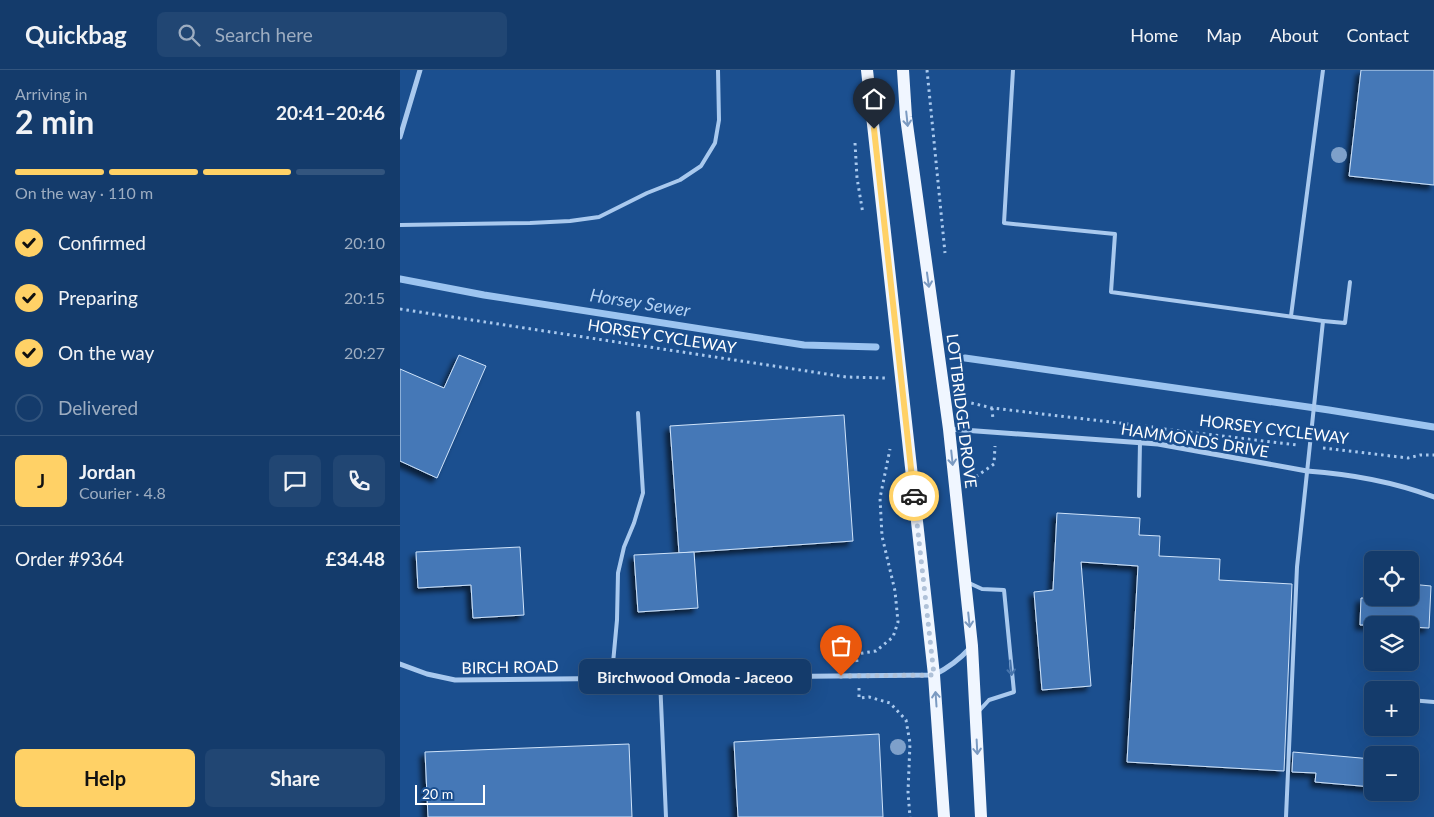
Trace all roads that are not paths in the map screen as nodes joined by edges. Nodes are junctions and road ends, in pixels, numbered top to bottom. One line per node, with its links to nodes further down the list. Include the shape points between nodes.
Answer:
1 (420, 70): 7 (street)
2 (718, 70): 8 (lane, via 719,120 715,143 701,166 680,180 599,217 530,223)
3 (867, 70): 21 (main road)
4 (903, 70): 13 (main road, LOTTBRIDGE DROVE, one-way to 13, via 906,117)
5 (1013, 70): 10 (lane, via 1004,223 1115,234 1111,292)
6 (1323, 70): 10 (lane)
7 (400, 137)
8 (400, 225)
9 (1350, 282): 11 (lane, via 1345,323)
10 (1291, 316): 11 (lane)
11 (1323, 321): 15 (lane)
12 (638, 413): 22 (lane, via 643,493 618,573)
13 (949, 429): 14 (street, HAMMONDS DRIVE); 18 (main road, LOTTBRIDGE DROVE, one-way to 18)
14 (1140, 442): 15 (street, HAMMONDS DRIVE); 16 (lane)
15 (1307, 471): 17 (street, HAMMONDS DRIVE, via 1384,482); 30 (lane, via 1297,567)
16 (1139, 496)
17 (1434, 497)
18 (965, 581): 19 (main road, LOTTBRIDGE DROVE, one-way to 19); 26 (lane, one-way to 26, via 982,589 1004,590 1014,692 990,700)
19 (972, 646): 21 (street, BIRCH ROAD, via 948,668); 26 (main road, LOTTBRIDGE DROVE)
20 (400, 664): 22 (street, BIRCH ROAD, via 455,680)
21 (934, 675): 23 (street, BIRCH ROAD); 28 (main road, one-way to 21)
22 (615, 678): 23 (street, BIRCH ROAD)
23 (660, 679): 27 (lane)
24 (1419, 701): 25 (lane)
25 (1434, 702)
26 (975, 715): 29 (main road, LOTTBRIDGE DROVE, one-way to 29)
27 (666, 817)
28 (944, 817)
29 (981, 817)
30 (1286, 817)

